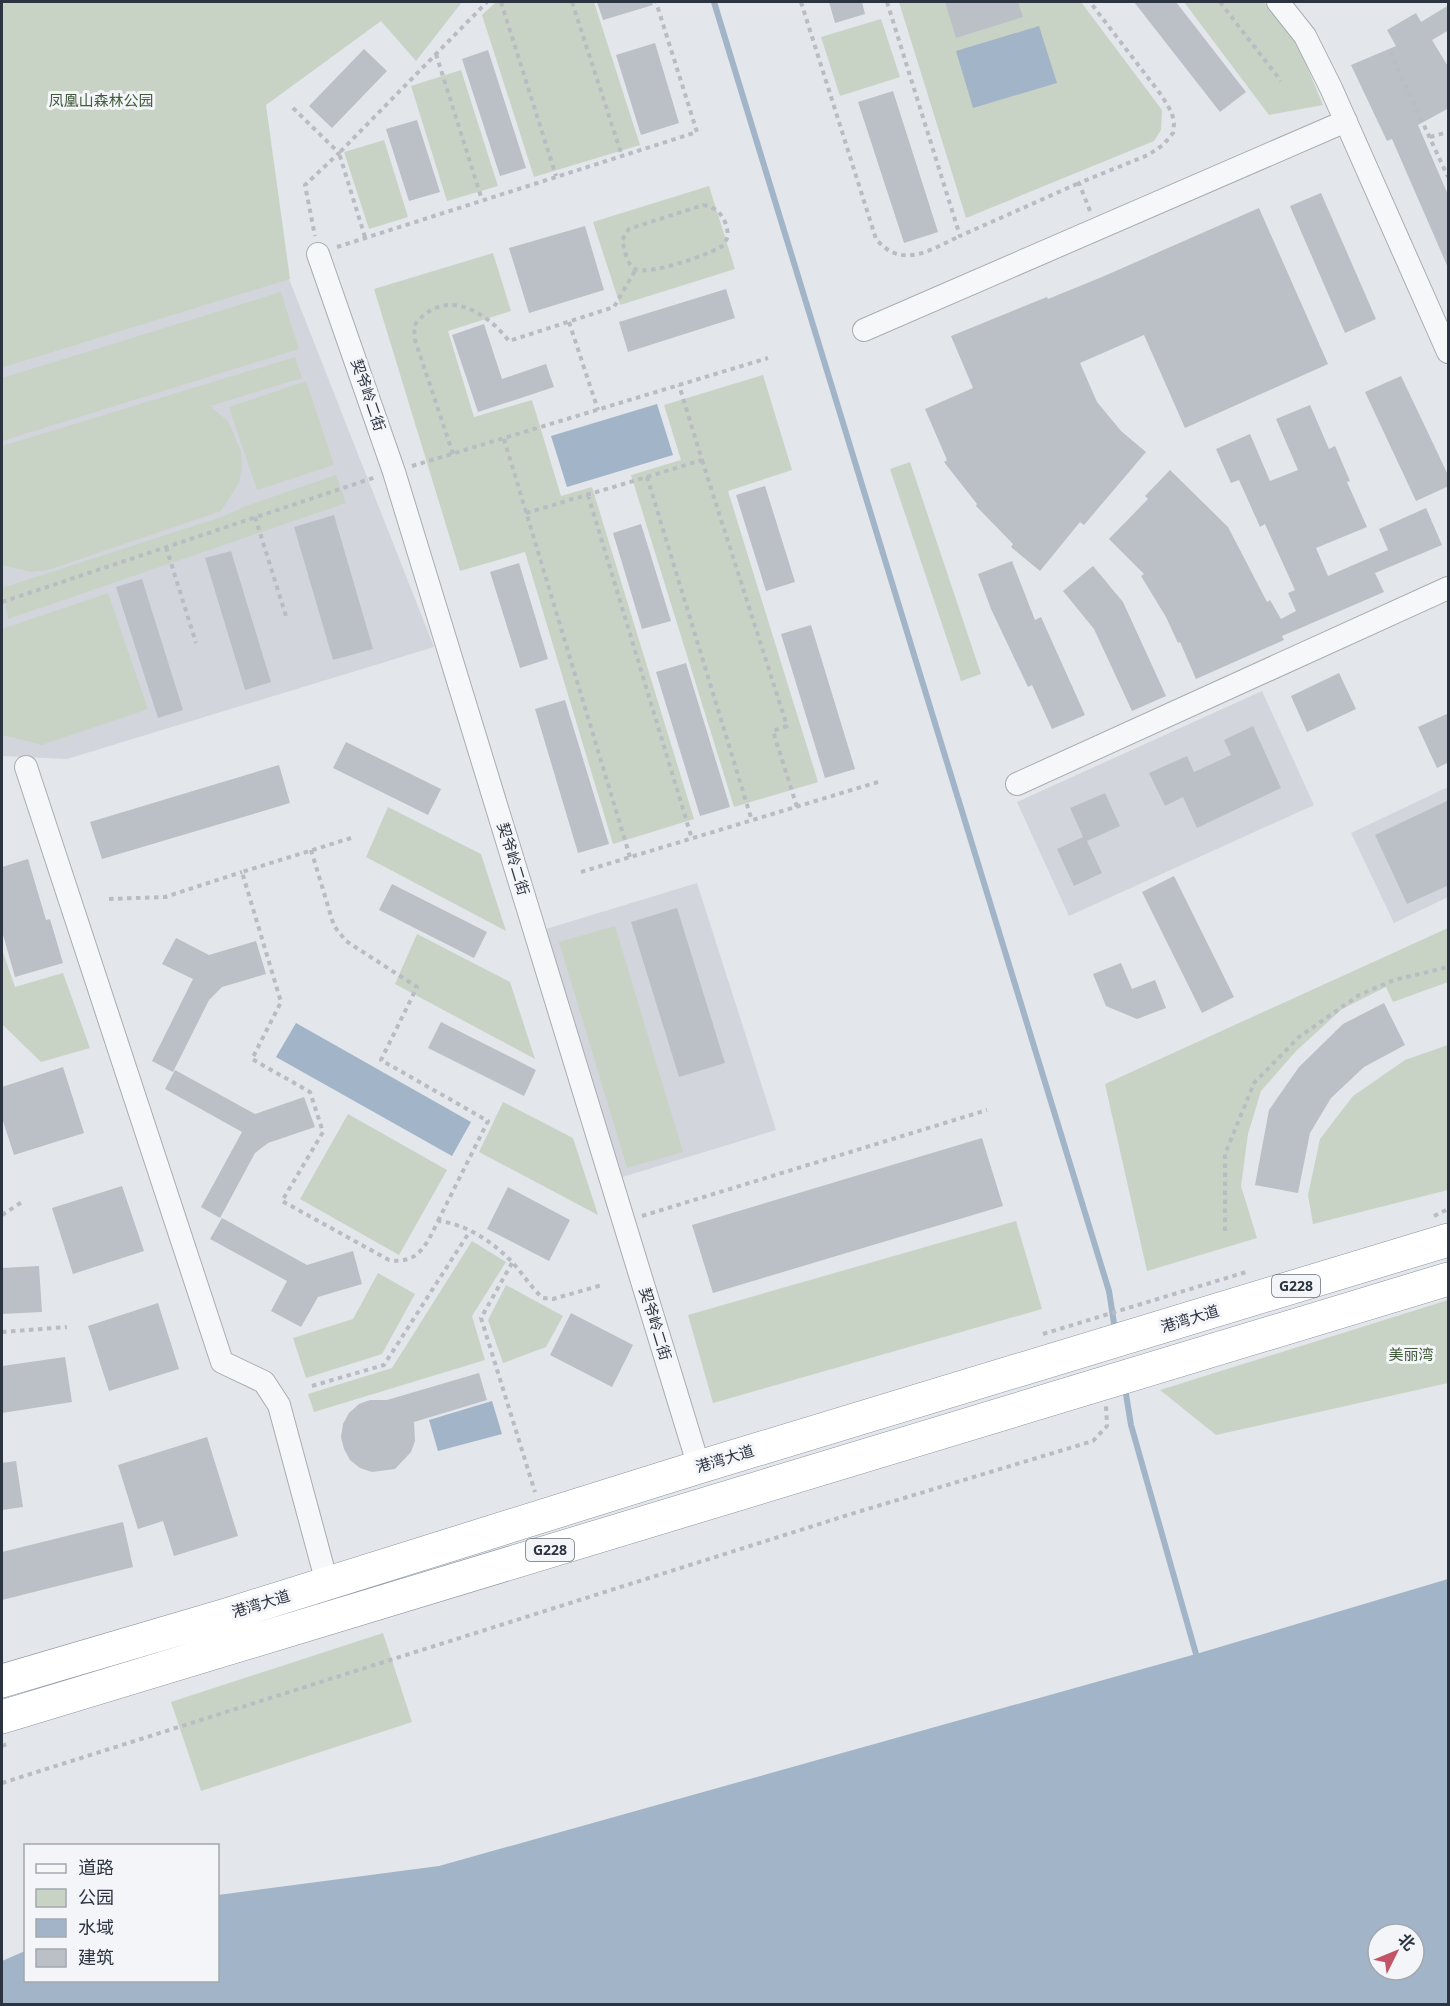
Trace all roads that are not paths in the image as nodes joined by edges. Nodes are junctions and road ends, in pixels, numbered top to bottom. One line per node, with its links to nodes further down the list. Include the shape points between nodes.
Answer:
1 (1278, 2): 2 (street, via 1305,36)
2 (1346, 121): 4 (street); 5 (street)
3 (318, 254): 11 (street, 契爷岭二街, via 394,472)
4 (864, 330)
5 (1449, 352)
6 (1449, 588): 8 (street)
7 (26, 767): 12 (street, via 222,1362 264,1382 279,1405)
8 (1017, 784)
9 (1449, 1240): 11 (highway, 港湾大道 / G228, via 1140,1319)
10 (1449, 1280): 14 (highway, G228, via 1154,1367 1102,1395)
11 (699, 1467): 12 (highway, 港湾大道 / G228)
12 (327, 1583): 13 (highway, 港湾大道 / G228)
13 (2, 1681)
14 (2, 1717)

